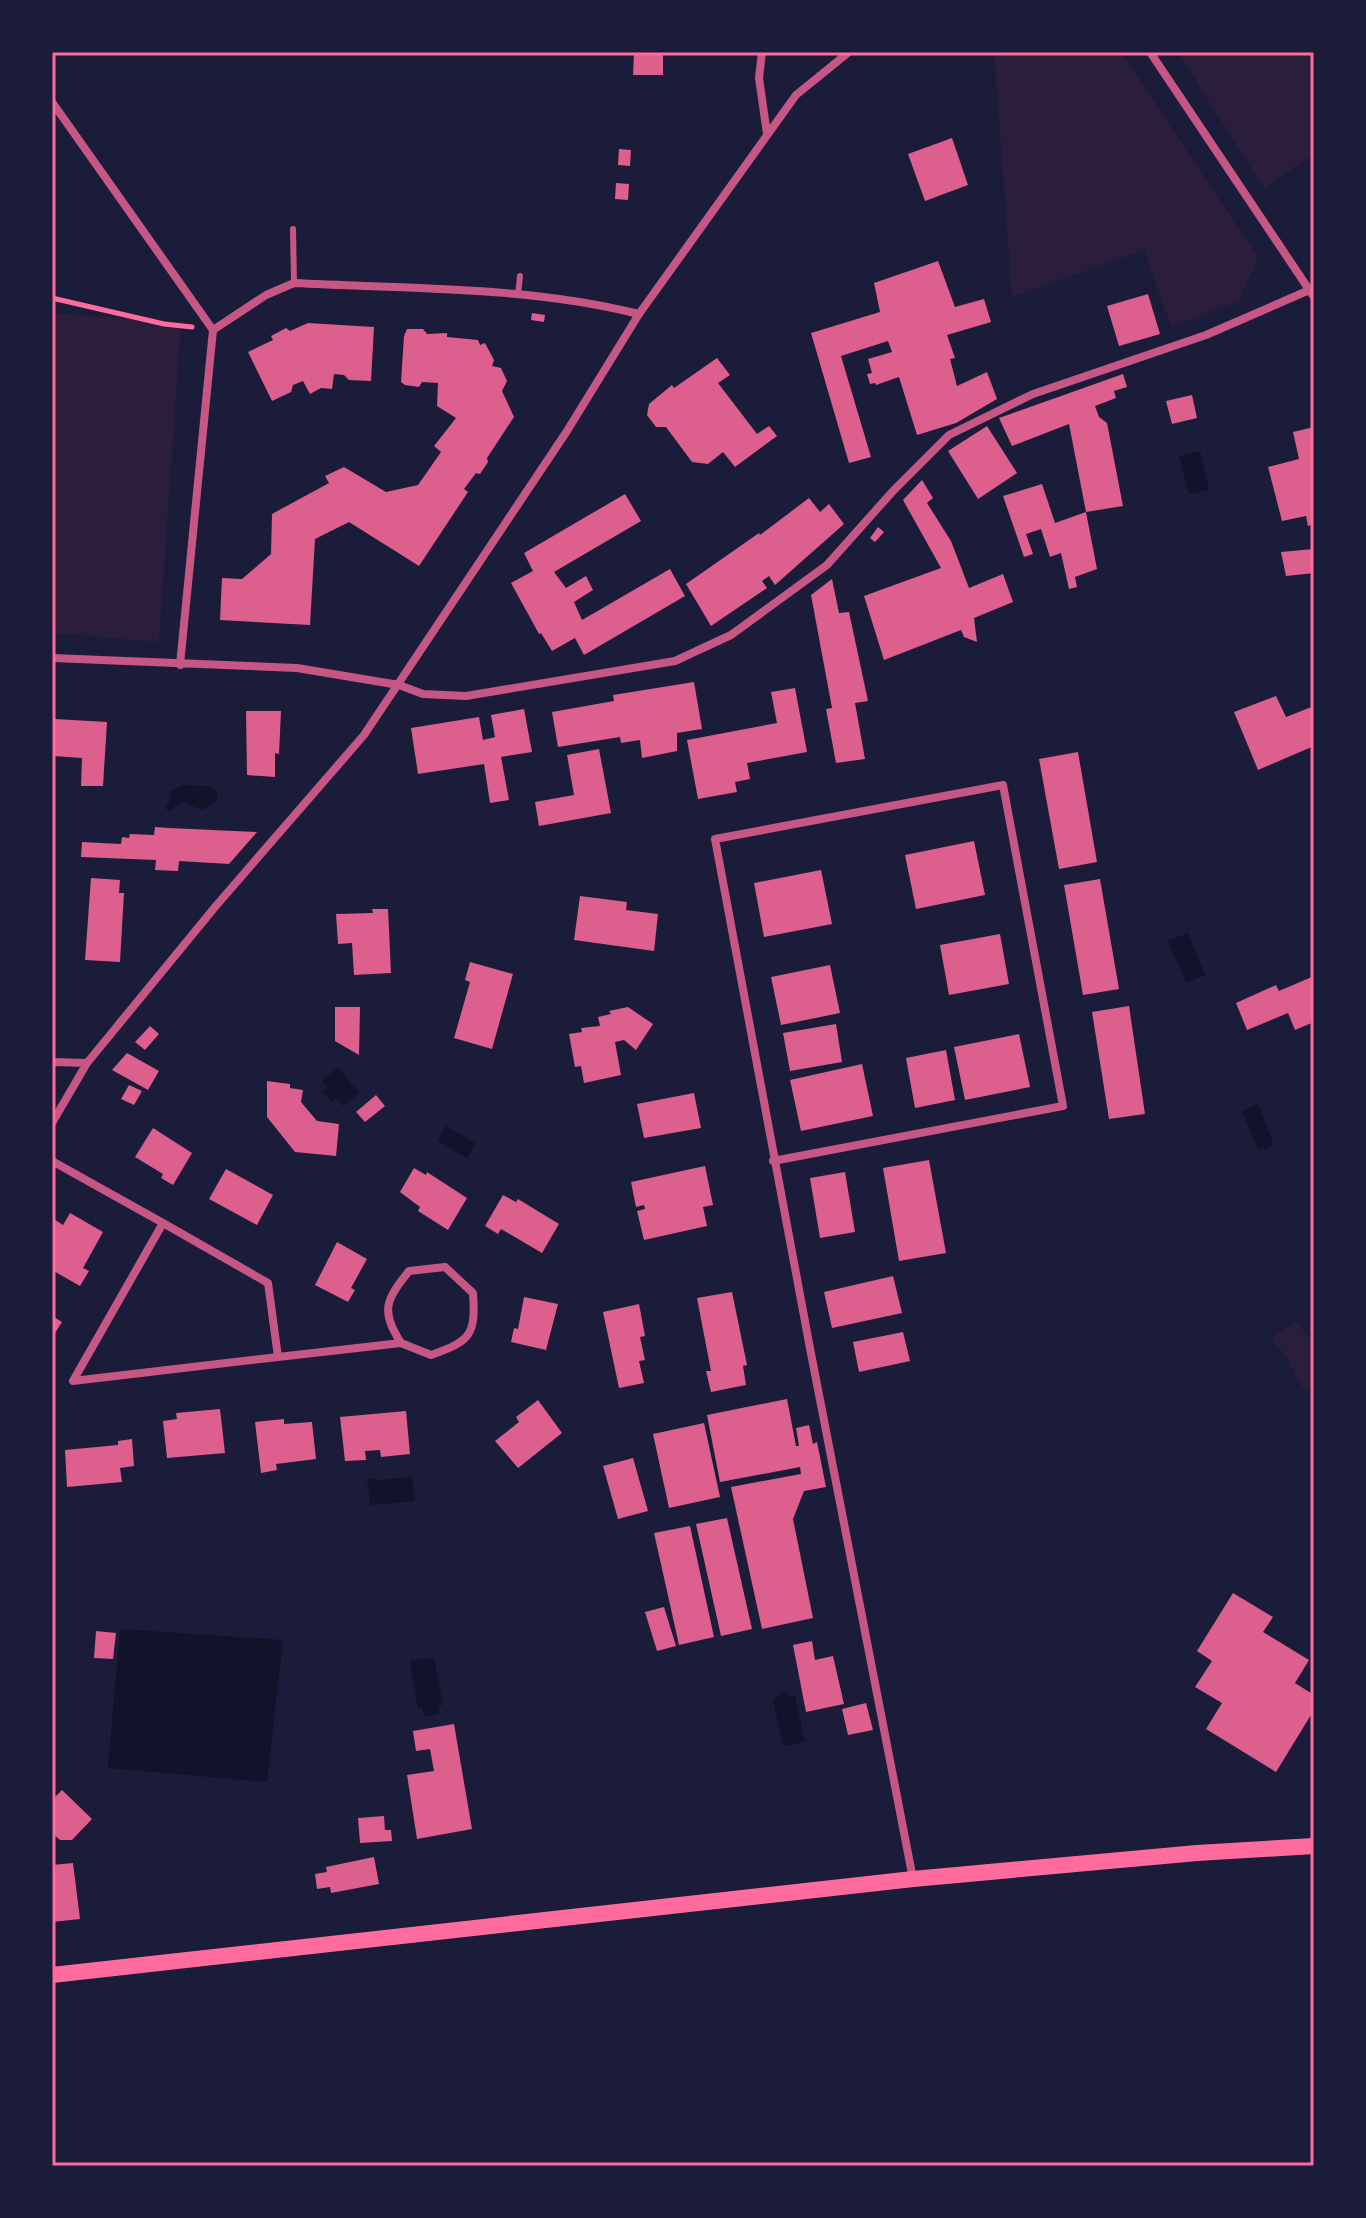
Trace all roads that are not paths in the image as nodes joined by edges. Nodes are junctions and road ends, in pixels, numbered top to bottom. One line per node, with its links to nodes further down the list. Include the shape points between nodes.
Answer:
1 (762, 52): 5 (street, via 759,78)
2 (849, 52): 5 (street, via 796,95)
3 (1150, 52): 9 (street)
4 (52, 102): 12 (street)
5 (767, 135): 11 (street)
6 (293, 229): 8 (lane)
7 (520, 276): 10 (lane)
8 (294, 283): 10 (street); 12 (street)
9 (1313, 291): 15 (street, via 1206,335 1033,394 949,435 827,565 731,635 675,661 466,696 423,694)
10 (518, 295): 11 (street)
11 (639, 314): 15 (street)
12 (213, 330): 14 (street)
13 (52, 658): 14 (street)
14 (180, 665): 15 (street, via 297,668)
15 (399, 685): 17 (street, via 364,735)
16 (52, 1062): 17 (street)
17 (87, 1063): 18 (street)
18 (52, 1123)
19 (52, 1161): 21 (street)
20 (773, 1161): 20 (street, via 1063,1106 1003,785 715,839); 25 (street)
21 (163, 1223): 23 (street, via 268,1283); 23 (street, via 73,1381)
22 (401, 1343): 22 (street, via 389,1324 389,1297 409,1271 445,1267 473,1293 475,1321 460,1344 431,1355); 23 (street)
23 (278, 1357)
24 (1314, 1846): 25 (main road)
25 (913, 1879): 26 (main road)
26 (52, 1975)

